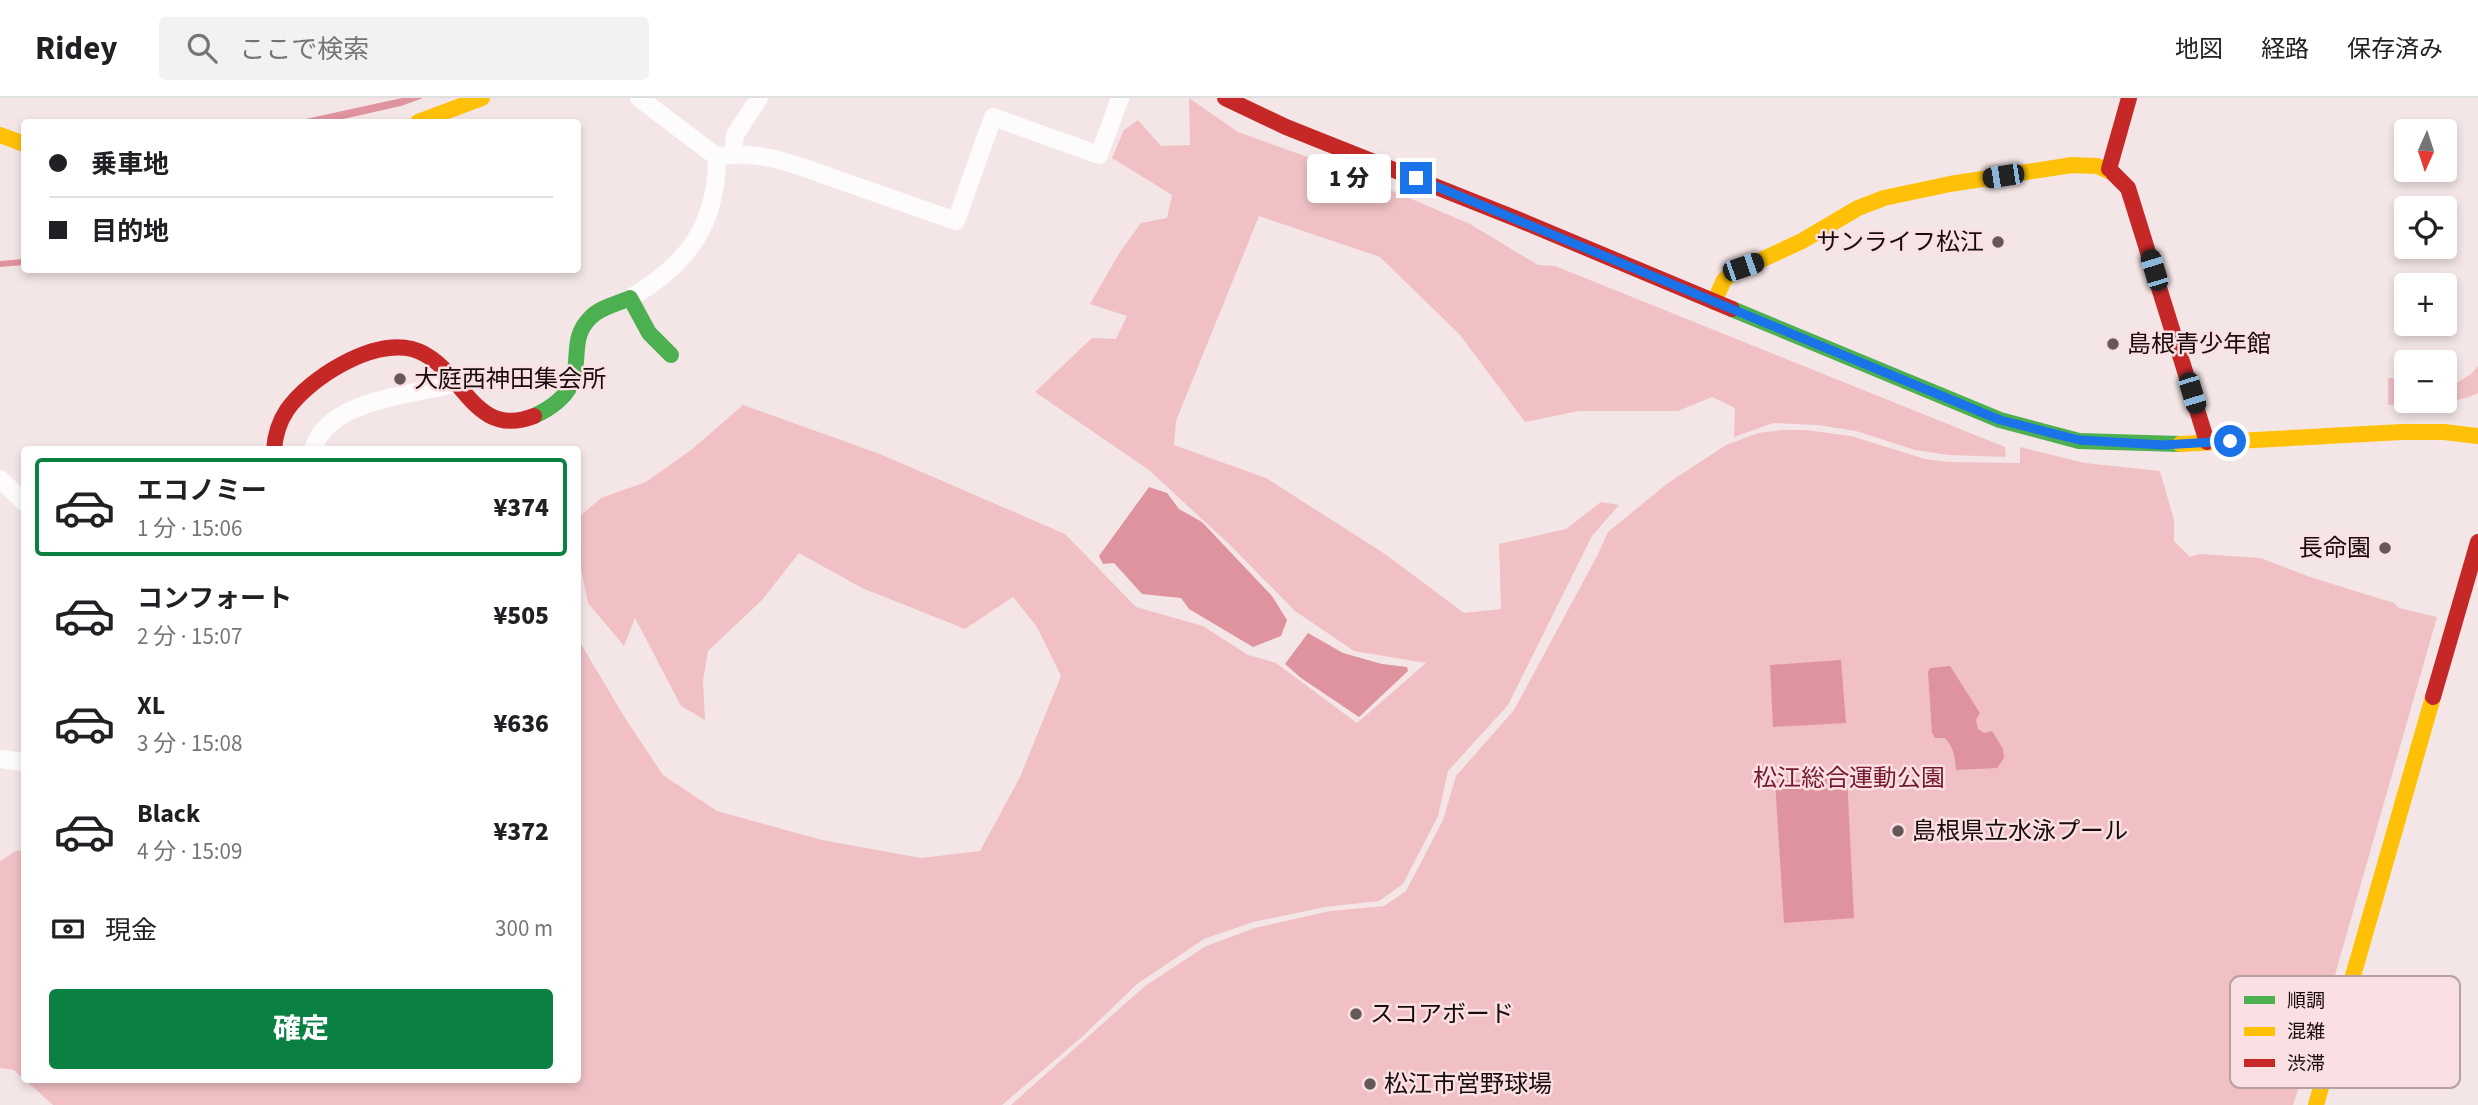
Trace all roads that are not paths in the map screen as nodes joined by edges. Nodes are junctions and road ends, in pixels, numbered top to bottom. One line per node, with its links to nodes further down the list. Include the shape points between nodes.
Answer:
1 (482, 98): 7 (street)
2 (639, 98): 10 (street)
3 (759, 98): 10 (street)
4 (1120, 98): 10 (street, via 1099,155 993,117 956,221 795,165 761,157)
5 (1225, 98): 13 (street)
6 (2129, 98): 11 (street)
7 (426, 119)
8 (0, 135): 9 (street)
9 (21, 143)
10 (725, 156): 12 (street, via 696,242 677,266)
11 (2109, 169): 13 (street, via 2072,165 1884,198 1731,274); 17 (street, via 2128,188)
12 (630, 299): 14 (street, via 649,333); 15 (street, via 590,317 580,334 570,388 547,409 511,422 492,419 467,398)
13 (1714, 302): 17 (street, via 2028,429 2108,443)
14 (671, 355)
15 (458, 383): 18 (street, via 424,353 386,348 365,354 325,375 295,400 276,431); 19 (street, via 366,403 334,422)
16 (2478, 436): 17 (street, via 2402,432)
17 (2207, 442)
18 (274, 446)
19 (315, 446)
20 (0, 479): 21 (street)
21 (21, 499)
22 (2478, 542): 25 (street)
23 (0, 759): 24 (street)
24 (21, 762)
25 (2353, 976)
26 (2321, 1088): 27 (street)
27 (2316, 1105)

